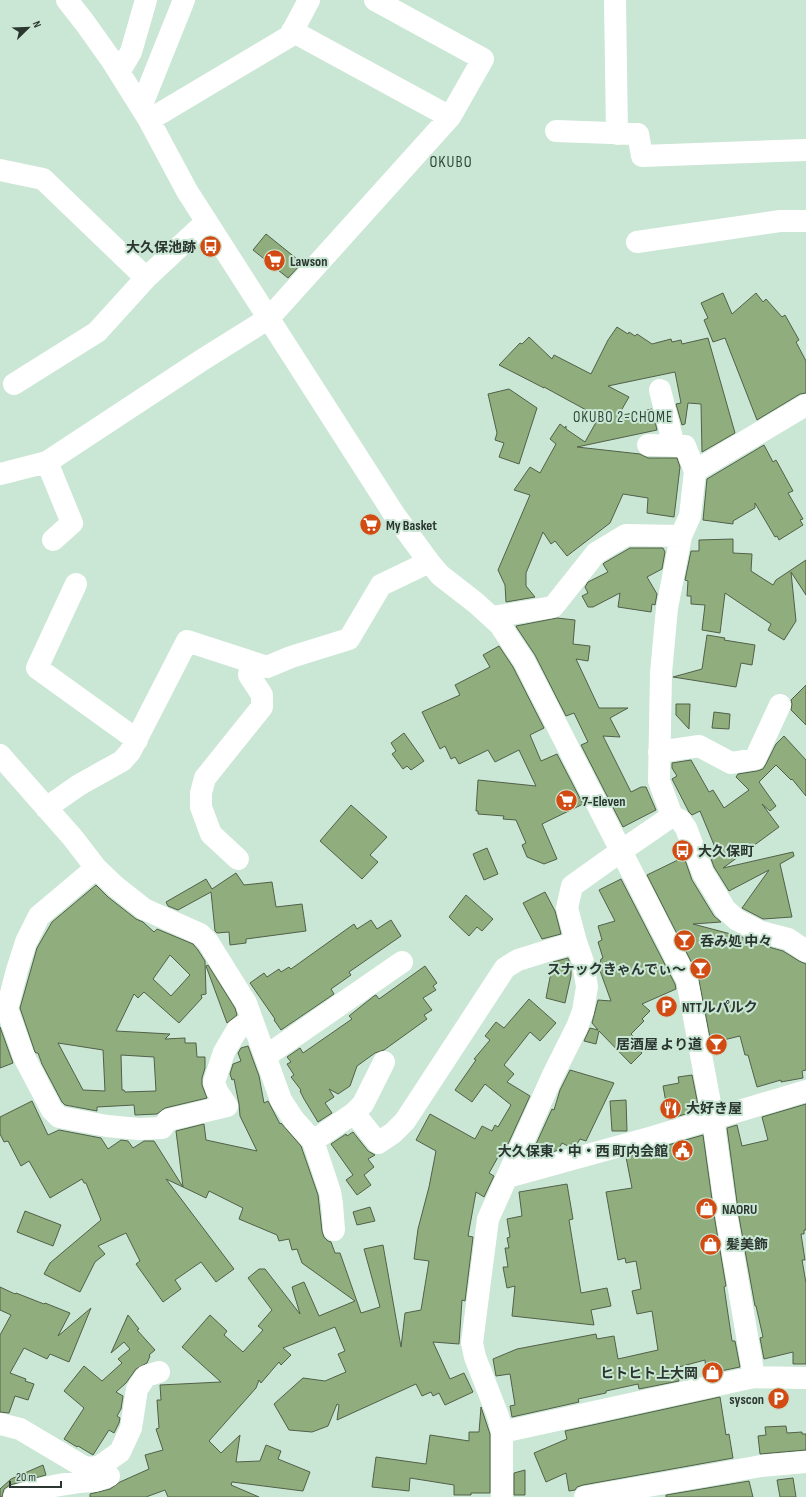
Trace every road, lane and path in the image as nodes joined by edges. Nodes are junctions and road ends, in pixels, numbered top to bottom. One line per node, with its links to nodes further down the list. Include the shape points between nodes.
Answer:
1 (67, 0): 8 (street)
2 (146, 0): 8 (street, via 131,52)
3 (184, 0): 9 (street)
4 (309, 0): 7 (street)
5 (375, 0): 10 (street, via 483,59)
6 (615, 0): 12 (street)
7 (292, 31): 9 (street, via 290,36); 10 (street)
8 (119, 72): 9 (street)
9 (145, 114): 16 (street)
10 (450, 117): 19 (street)
11 (556, 131): 12 (street)
12 (617, 134): 13 (street, via 638,134 642,156)
13 (806, 150)
14 (0, 170): 18 (street, via 43,179)
15 (806, 221): 17 (street, via 780,221)
16 (206, 222): 18 (street); 19 (street)
17 (637, 242)
18 (146, 278): 20 (street, via 97,332)
19 (269, 318): 25 (street); 30 (street, via 394,514)
20 (14, 384)
21 (660, 390): 24 (street)
22 (806, 405): 26 (street)
23 (648, 445): 24 (street)
24 (674, 446): 26 (street, via 685,446)
25 (47, 462): 27 (street); 29 (street, via 72,523)
26 (695, 471): 28 (street, via 690,516)
27 (0, 474)
28 (681, 536): 32 (street, via 626,535 596,553 553,607); 36 (street, via 667,608 661,673)
29 (53, 540)
30 (429, 562): 32 (street, via 440,575); 33 (street, via 381,585 349,639 267,667)
31 (76, 584): 35 (street, via 37,668)
32 (492, 617): 40 (street, via 510,639 534,680)
33 (251, 663): 35 (street, via 186,641); 41 (street, via 249,675 262,695 262,707 205,778 201,793 201,807 211,834)
34 (780, 706): 36 (street, via 755,759 731,763 699,746)
35 (137, 740): 38 (street, via 122,761 79,785)
36 (659, 752): 39 (street, via 659,781)
37 (0, 755): 38 (street)
38 (46, 808): 42 (street, via 74,838)
39 (672, 816): 40 (street); 44 (street, via 680,820 686,828 703,873 725,909 737,920 761,932 788,939)
40 (620, 851): 43 (street, via 572,886 567,908); 52 (street, via 687,980)
41 (238, 859)
42 (96, 868): 46 (street, via 39,916 26,942); 47 (street, via 144,909 200,934 208,942 246,1003)
43 (576, 942): 51 (street, via 518,960 505,968 405,1121 393,1133 378,1143); 54 (street, via 583,962 587,987 583,1011 578,1027 553,1075)
44 (806, 951)
45 (402, 962): 48 (street)
46 (4, 1009): 47 (street, via 24,1057 52,1110 59,1117 139,1129 162,1128 168,1120 227,1106 214,1082 224,1052 237,1030)
47 (252, 1020): 48 (street)
48 (266, 1056): 53 (street, via 281,1100 294,1120)
49 (384, 1062): 51 (street, via 363,1104)
50 (806, 1091): 52 (street)
51 (354, 1113): 53 (street)
52 (712, 1119): 54 (street); 56 (street)
53 (313, 1141): 55 (street, via 330,1192)
54 (508, 1177): 59 (street, via 488,1219 472,1343)
55 (334, 1230)
56 (754, 1377): 57 (street); 59 (street)
57 (806, 1378)
58 (0, 1424): 61 (street, via 20,1429 84,1467 100,1466 120,1452 131,1428 138,1389 146,1376 159,1372 146,1392 141,1429 134,1453 126,1465 96,1482 44,1488)
59 (502, 1432): 62 (street)
60 (806, 1462): 63 (street, via 761,1466)
61 (14, 1497)
62 (502, 1497)
63 (585, 1497)

